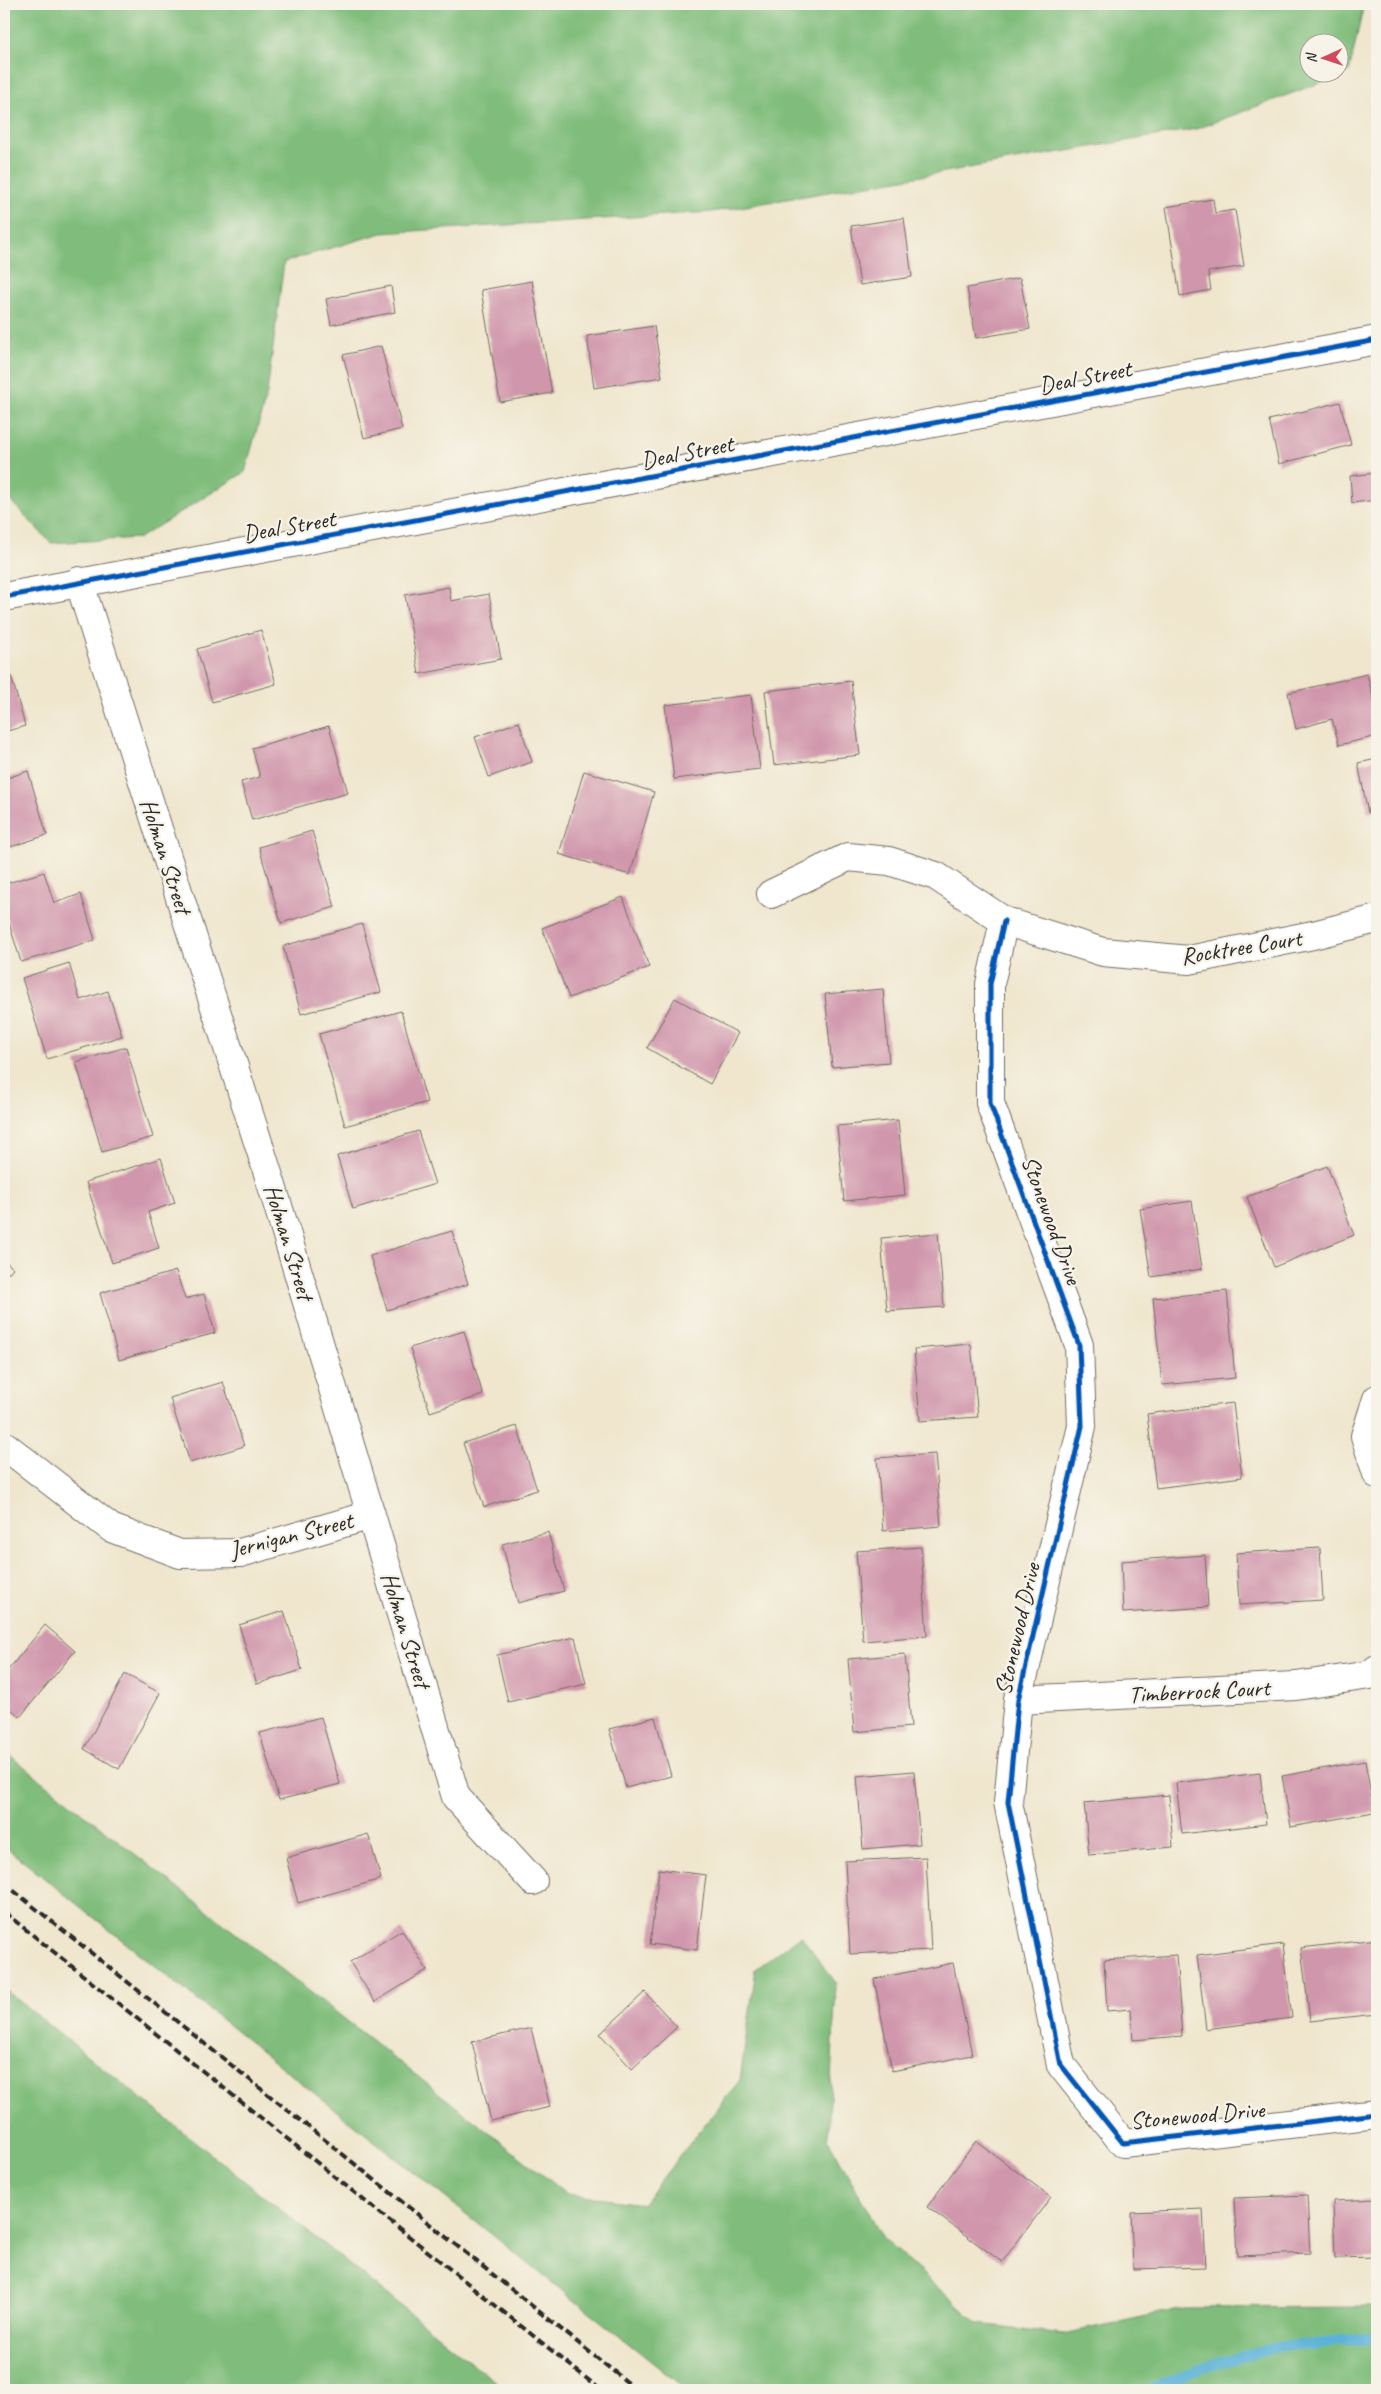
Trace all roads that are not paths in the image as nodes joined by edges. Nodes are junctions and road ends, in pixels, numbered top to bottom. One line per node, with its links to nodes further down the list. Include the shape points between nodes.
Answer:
1 (1377, 340): 2 (street, Deal Street)
2 (79, 581): 3 (street, Deal Street); 10 (street, Holman Street, via 272,1186)
3 (4, 597)
4 (771, 894): 6 (street, Rocktree Court, via 848,857 889,861 936,876)
5 (1377, 919): 6 (street, Rocktree Court, via 1189,960 1103,952)
6 (1004, 921): 12 (street, Stonewood Drive, via 990,984 990,1103 1079,1344 1082,1426)
7 (1377, 1399): 9 (street, via 1365,1436)
8 (4, 1445): 10 (street, Jernigan Street, via 111,1528 180,1554 240,1553)
9 (1377, 1474)
10 (371, 1515): 13 (street, Holman Street, via 456,1797)
11 (1377, 1670): 12 (street, Timberrock Court, via 1370,1675 1296,1686)
12 (1018, 1700): 14 (street, Stonewood Drive, via 1008,1802 1061,2065 1123,2143)
13 (533, 1881)
14 (1377, 2114)

